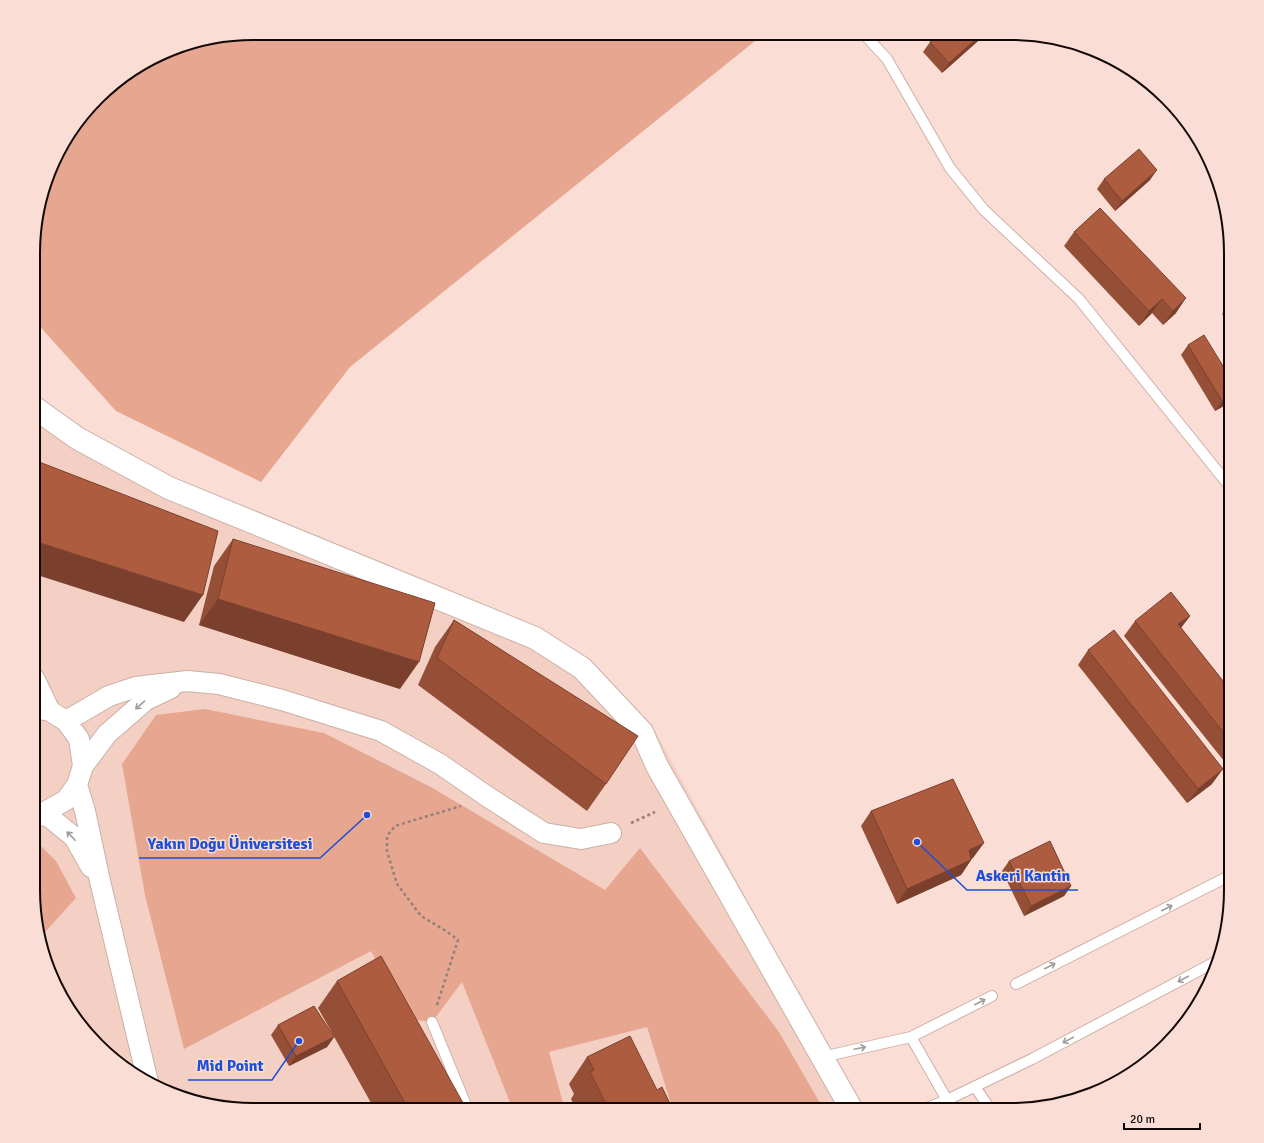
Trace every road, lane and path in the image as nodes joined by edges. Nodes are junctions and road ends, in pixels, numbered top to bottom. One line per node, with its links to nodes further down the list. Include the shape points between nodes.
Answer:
1 (869, 40): 3 (lane, via 887,59 950,168 984,210 1079,299)
2 (40, 412): 10 (main road, via 77,438 169,488 535,638 582,668 642,732 657,766)
3 (1224, 479)
4 (187, 681): 6 (street, via 136,687); 7 (street, one-way to 7, via 146,700 107,734); 9 (street, via 219,684 282,700 381,731 440,764)
5 (40, 691): 6 (street)
6 (50, 713): 7 (street, via 79,739)
7 (83, 766): 8 (street)
8 (77, 785): 11 (street, via 66,800); 15 (street)
9 (488, 798): 13 (street, via 544,833 581,839); 19 (path, via 395,826 387,836 387,851 397,884 421,916 458,940)
10 (678, 801): 13 (path); 21 (main road)
11 (40, 813)
12 (40, 815): 15 (street, one-way to 12, via 74,838 48,816)
13 (610, 832)
14 (1224, 880): 17 (lane, one-way to 14)
15 (100, 881): 22 (street)
16 (1211, 964): 23 (lane, one-way to 23)
17 (1016, 984)
18 (992, 996): 20 (lane, one-way to 18)
19 (432, 1022): 25 (lane)
20 (911, 1037): 21 (lane, one-way to 20); 24 (lane)
21 (822, 1056): 26 (main road)
22 (146, 1075)
23 (975, 1087): 24 (lane); 28 (lane)
24 (947, 1100): 27 (lane)
25 (465, 1103)
26 (848, 1103)
27 (940, 1103)
28 (986, 1103)

